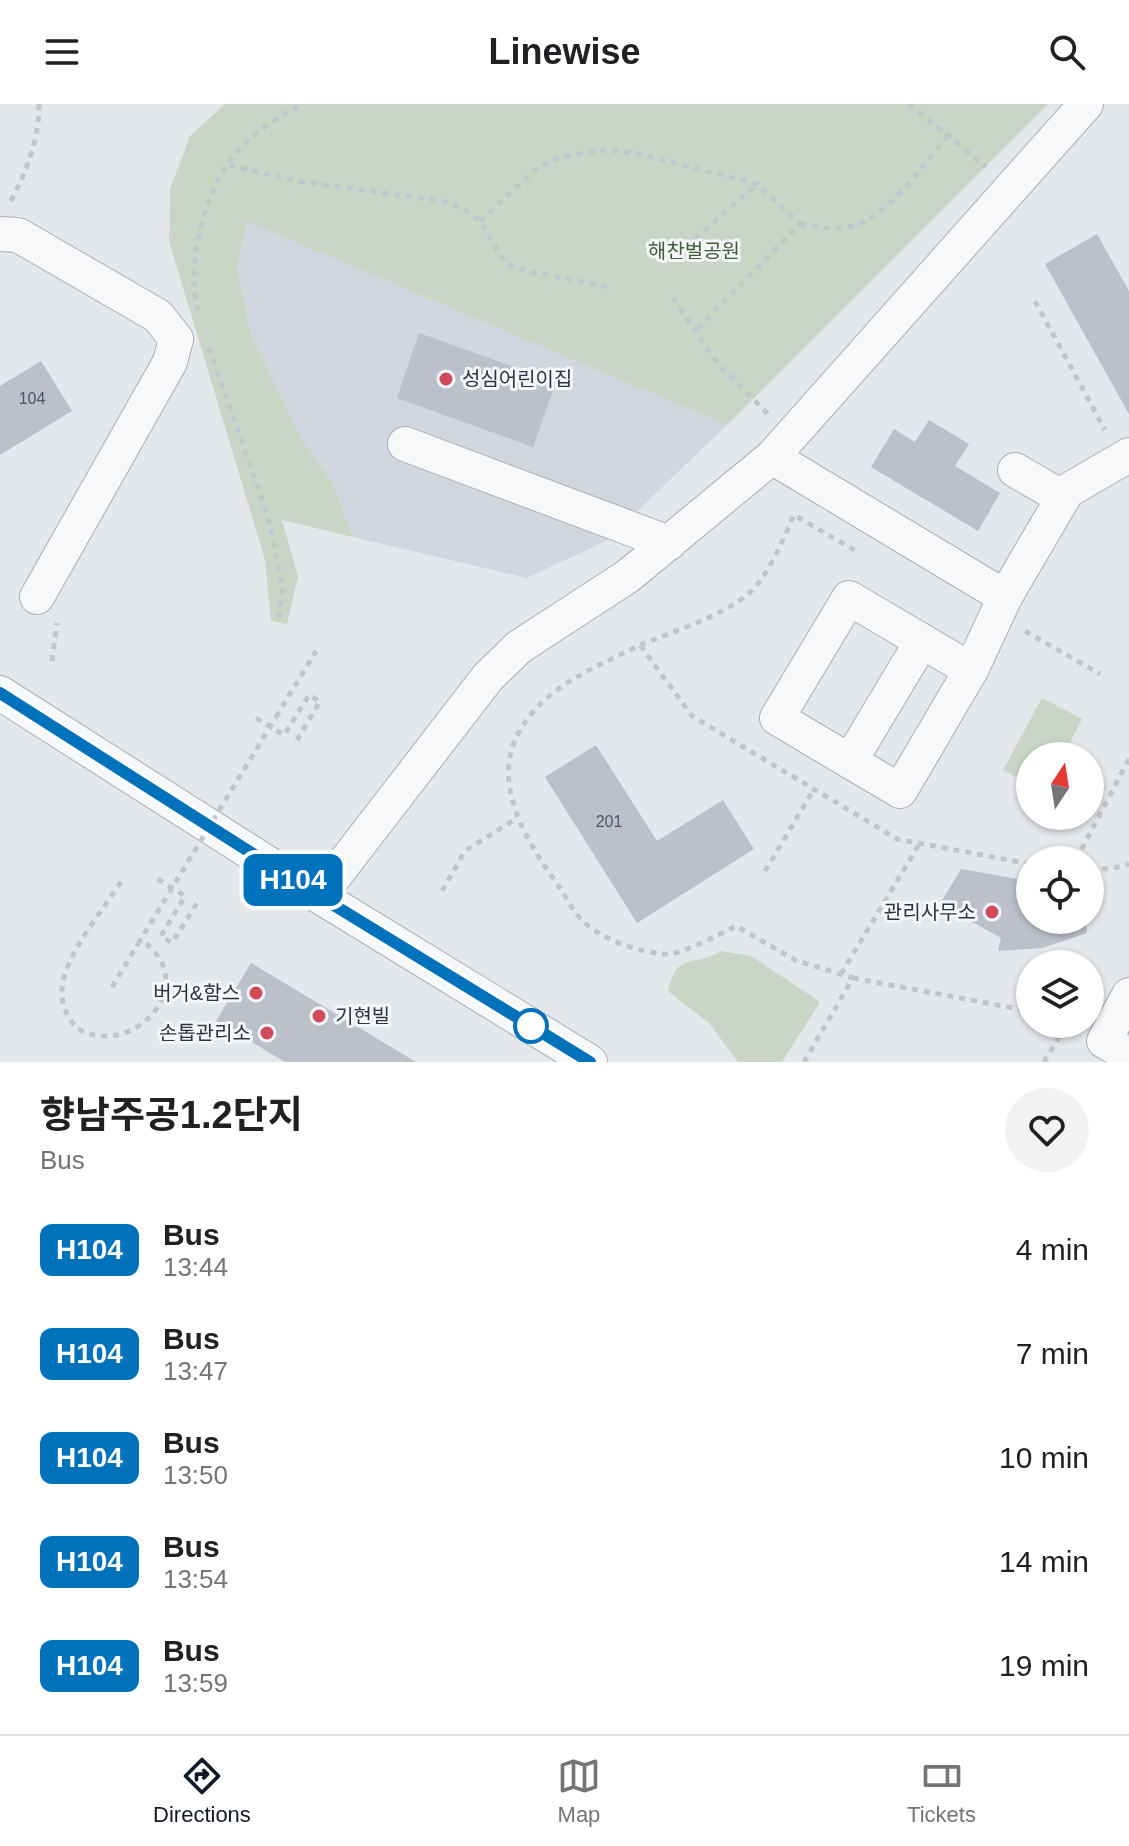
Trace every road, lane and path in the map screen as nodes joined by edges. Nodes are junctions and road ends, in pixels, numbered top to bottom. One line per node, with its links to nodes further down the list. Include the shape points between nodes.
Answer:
1 (39, 104): 10 (path, via 39,129 29,164)
2 (302, 104): 6 (path, via 277,117 239,149)
3 (909, 104): 5 (path)
4 (1086, 104): 8 (street)
5 (948, 135): 8 (path); 11 (path, via 878,212 853,226)
6 (229, 165): 9 (path, via 297,181 442,201); 16 (path, via 211,195 196,249 194,297)
7 (757, 184): 9 (path, via 635,153 582,152 536,169); 11 (path); 12 (path)
8 (1010, 186): 20 (street)
9 (480, 221): 13 (path, via 505,263)
10 (3, 222): 27 (street, via 158,316 176,339 170,362)
11 (800, 224): 17 (path)
12 (686, 247)
13 (609, 287)
14 (673, 298): 17 (path)
15 (1035, 301): 21 (path)
16 (203, 326)
17 (695, 331): 20 (path)
18 (207, 341): 28 (path, via 270,526 283,588)
19 (405, 444): 24 (street)
20 (781, 447): 24 (street); 26 (street)
21 (1125, 457): 23 (street)
22 (1015, 470): 23 (street)
23 (1063, 498): 26 (street)
24 (669, 543): 53 (street, via 604,593 519,647 488,677)
25 (862, 554): 30 (path, via 794,515 747,595)
26 (1002, 606): 33 (street); 34 (path)
27 (46, 608): 32 (path, via 59,632)
28 (278, 622)
29 (922, 641): 33 (street); 40 (street); 40 (street, via 849,598 766,711)
30 (640, 645): 41 (path, via 692,716); 42 (path, via 567,682 539,703 517,735 510,768)
31 (316, 651): 37 (path, bridge)
32 (52, 661)
33 (971, 670): 40 (street, via 900,791)
34 (1100, 674)
35 (0, 693): 53 (street)
36 (256, 718): 37 (path)
37 (270, 726): 38 (path, via 284,735 309,695 320,701); 51 (path, bridge)
38 (296, 742)
39 (1129, 759): 44 (path)
40 (850, 761)
41 (814, 789): 43 (path, via 897,839); 48 (path)
42 (517, 818): 52 (path, via 465,851); 56 (path, via 584,923 628,947 667,955 736,926 795,960)
43 (920, 843): 45 (path); 56 (path)
44 (1083, 846)
45 (1016, 861)
46 (1129, 864): 47 (path)
47 (1104, 869)
48 (765, 871)
49 (158, 879): 51 (path)
50 (121, 882): 55 (path, via 72,958 61,988 68,1018 79,1030 111,1041 143,1031 155,1020 167,987 165,973 152,947)
51 (172, 888): 54 (path, via 185,896 161,936 172,943); 55 (path, bridge)
52 (442, 891)
53 (319, 896): 63 (street)
54 (197, 903)
55 (139, 942): 58 (path)
56 (841, 974): 57 (path)
57 (853, 978): 60 (path); 64 (path)
58 (112, 987)
59 (1129, 995): 62 (street, via 1104,1041)
60 (1016, 1008)
61 (1059, 1038): 65 (path)
62 (1129, 1055)
63 (590, 1062)
64 (804, 1062)
65 (1044, 1062)

